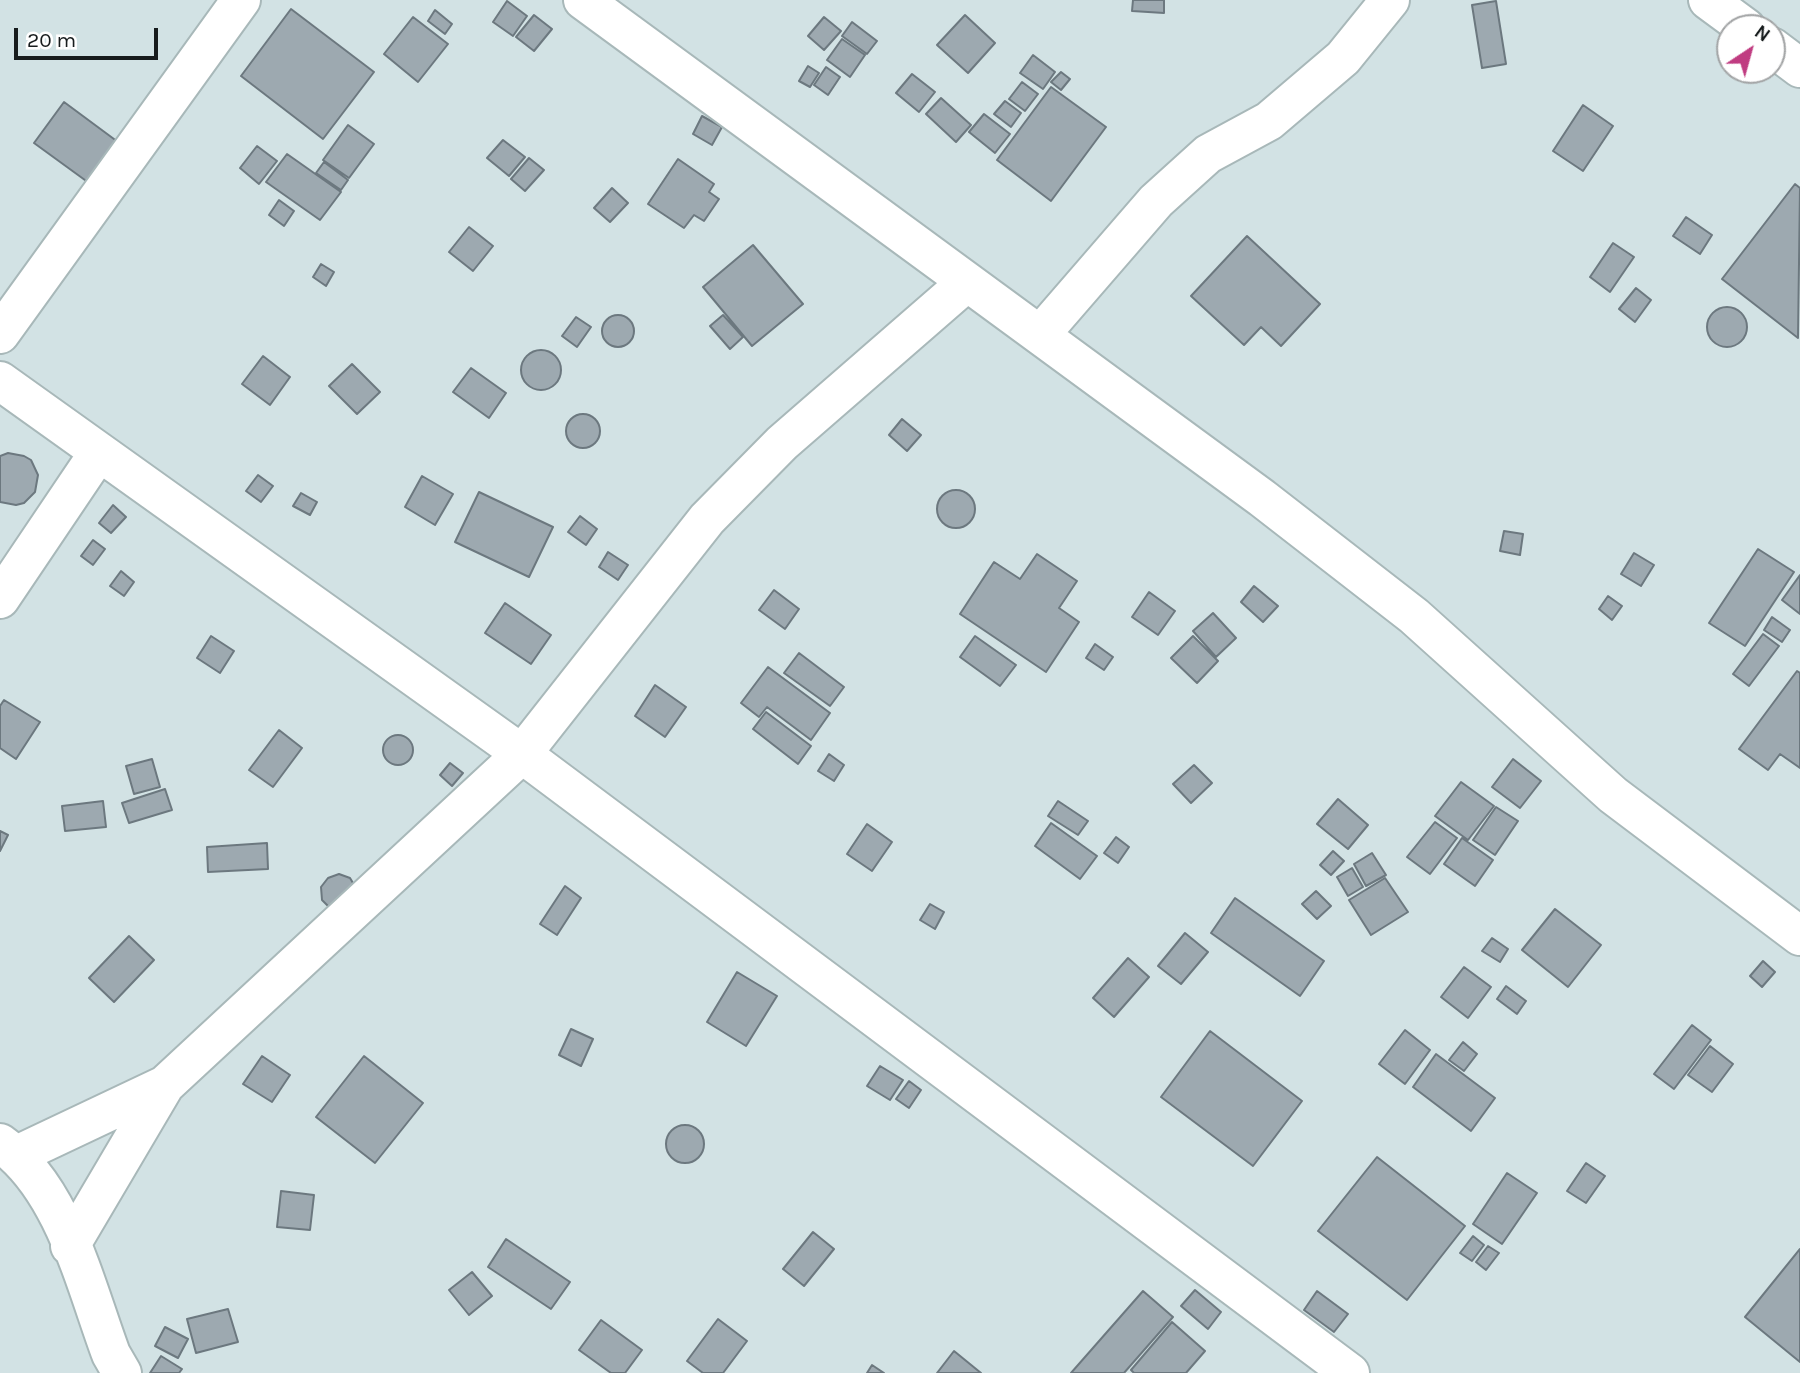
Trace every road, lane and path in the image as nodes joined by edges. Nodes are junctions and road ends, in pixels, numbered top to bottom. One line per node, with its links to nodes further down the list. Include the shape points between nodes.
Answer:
1 (241, 0): 7 (street)
2 (583, 0): 6 (street)
3 (1391, 0): 8 (street, via 1332,67 1269,121 1208,154 1156,201)
4 (1708, 0): 5 (street)
5 (1727, 14)
6 (966, 283): 8 (street); 12 (street, via 782,443 706,519)
7 (0, 334)
8 (1040, 335): 13 (street, via 1262,498 1414,617 1613,795)
9 (0, 381): 10 (street)
10 (99, 452): 11 (street); 12 (street)
11 (0, 599)
12 (522, 754): 14 (street); 18 (street)
13 (1800, 936)
14 (165, 1085): 15 (street); 16 (street)
15 (9, 1149): 16 (street, via 48,1194)
16 (70, 1246): 17 (street)
17 (122, 1373)
18 (1350, 1373)

